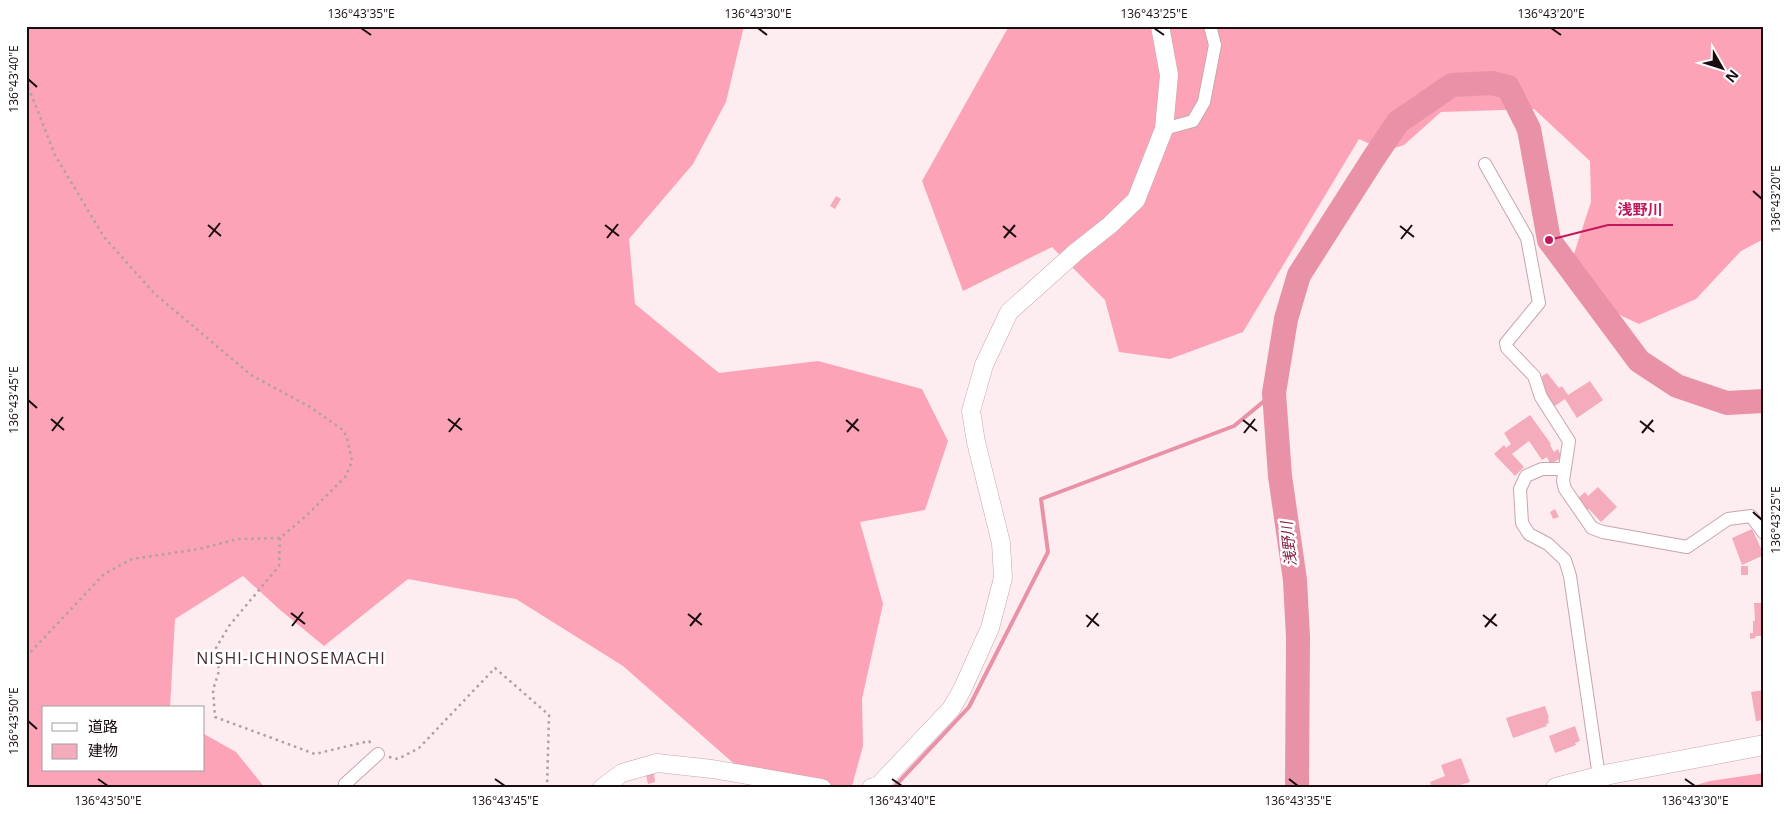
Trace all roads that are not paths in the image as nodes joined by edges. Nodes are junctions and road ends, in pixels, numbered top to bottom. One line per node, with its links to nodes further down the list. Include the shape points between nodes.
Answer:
1 (1160, 26): 3 (street, via 1169,75)
2 (1210, 26): 3 (street, via 1215,45 1204,102 1192,122)
3 (1164, 129): 13 (street, via 1136,200 1009,312 984,365 971,411 1001,543 1003,578 990,628 951,709 878,786)
4 (1484, 164): 5 (street, via 1527,238 1539,303 1506,343 1507,348 1534,376 1541,397 1569,441)
5 (1565, 469): 6 (street, via 1565,489 1592,528 1603,532 1687,547 1728,519 1751,516); 9 (street, via 1542,469 1526,476 1520,489 1522,523 1529,534 1548,544 1565,560 1570,576)
6 (1764, 533)
7 (1764, 745): 9 (main road)
8 (378, 754): 10 (street)
9 (1598, 777): 14 (main road)
10 (344, 788)
11 (602, 788): 12 (street, via 622,773 657,763)
12 (822, 788)
13 (871, 788)
14 (1556, 788)

